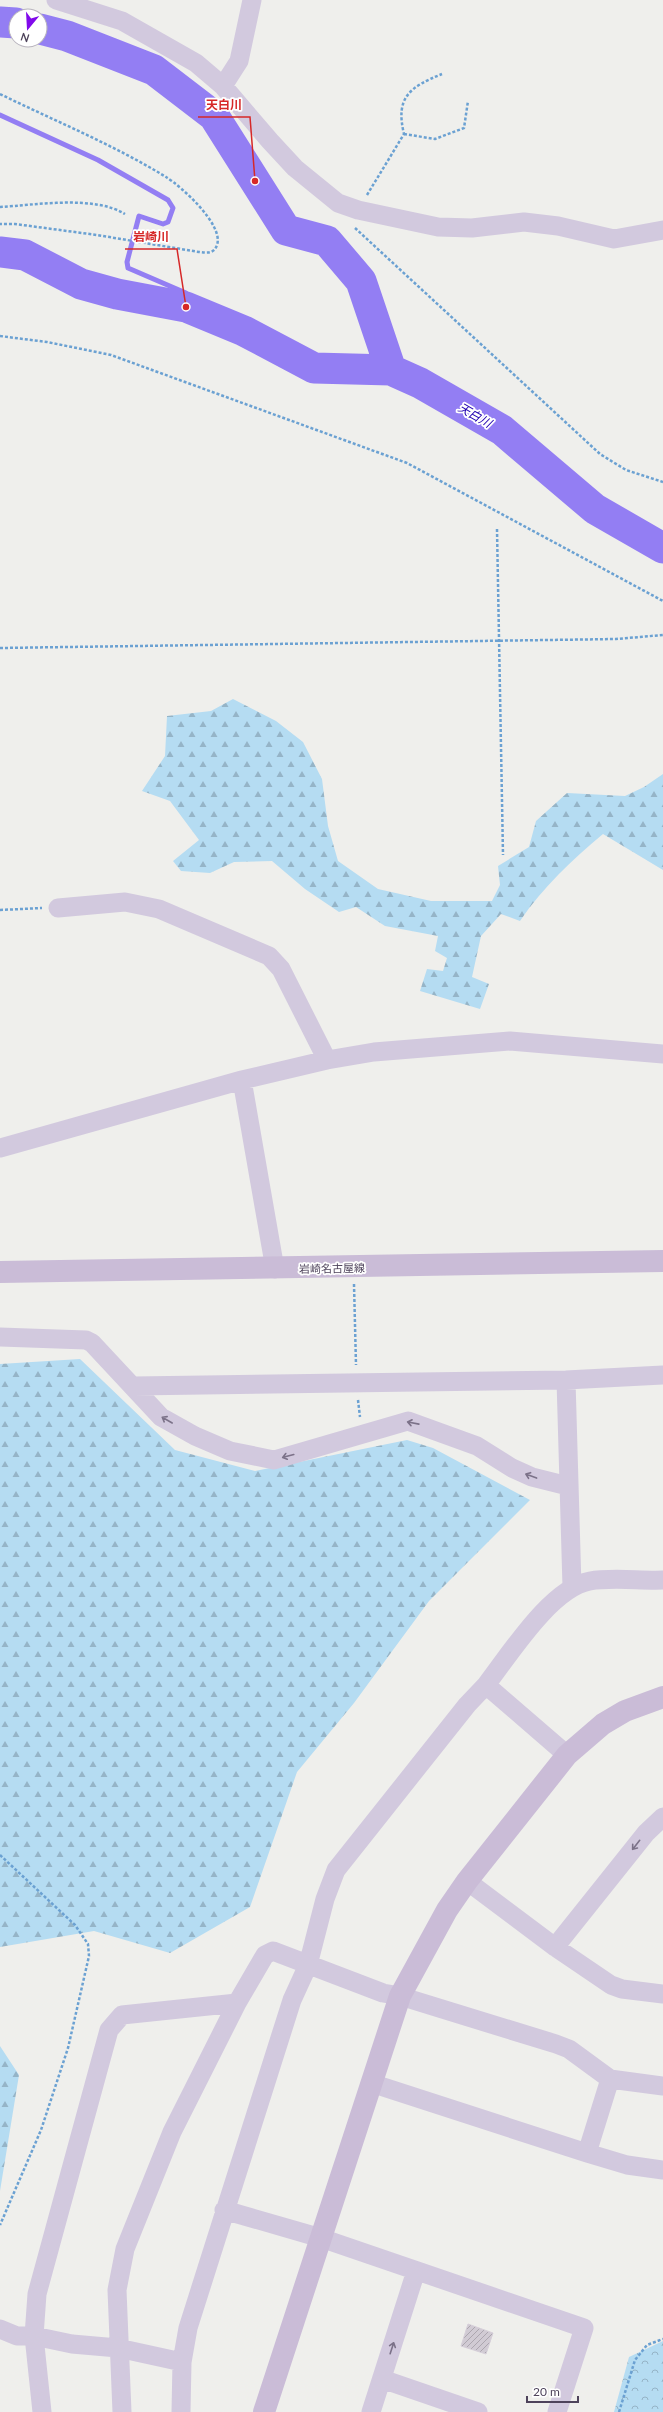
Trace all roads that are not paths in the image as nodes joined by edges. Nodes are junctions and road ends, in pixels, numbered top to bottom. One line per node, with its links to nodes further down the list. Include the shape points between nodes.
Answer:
1 (56, 0): 3 (street, via 122,21 196,63)
2 (252, 0): 3 (street, via 239,61)
3 (224, 86): 4 (street, via 270,141 314,185 338,203 358,210 438,228 472,228 524,222 558,226 614,239)
4 (663, 230)
5 (58, 908): 7 (street, via 125,902 159,909 269,956 281,969)
6 (663, 1054): 7 (street, via 510,1041 374,1052)
7 (327, 1060): 8 (street)
8 (242, 1080): 9 (street); 11 (street)
9 (0, 1148)
10 (663, 1261): 11 (street, 岩崎名古屋線)
11 (275, 1269): 12 (street, 岩崎名古屋線)
12 (0, 1272)
13 (0, 1337): 16 (street, via 86,1340)
14 (663, 1375): 15 (street)
15 (566, 1380): 16 (street); 17 (street)
16 (134, 1386): 17 (street, one-way to 16, via 532,1477 477,1446 408,1421 274,1460 255,1458 230,1451 195,1436 161,1417)
17 (568, 1486): 19 (street)
18 (663, 1580): 19 (street, via 590,1581)
19 (572, 1587): 20 (street, via 550,1604)
20 (486, 1685): 22 (street); 26 (street, via 467,1705 336,1870 325,1899)
21 (663, 1697): 22 (street, via 625,1711 603,1724)
22 (567, 1755): 24 (street)
23 (663, 1817): 25 (street, one-way to 25, via 646,1833)
24 (467, 1881): 25 (street); 28 (street, via 432,1936)
25 (555, 1947): 27 (street, via 611,1985 622,1989)
26 (308, 1965): 28 (street, via 383,1993); 29 (street, via 273,1951 265,1955); 35 (street, via 292,2000)
27 (663, 1994)
28 (400, 1996): 30 (street, via 569,2049); 31 (street)
29 (237, 2003): 39 (street, via 122,2015 108,2030 37,2294); 40 (street, via 172,2132 125,2249 117,2290)
30 (610, 2079): 32 (street); 33 (street)
31 (371, 2083): 33 (street); 36 (street)
32 (663, 2086)
33 (587, 2153): 34 (street, via 627,2165)
34 (663, 2170)
35 (224, 2210): 36 (street); 41 (street, via 188,2328)
36 (321, 2238): 37 (street); 46 (street)
37 (416, 2271): 42 (street, one-way to 37); 49 (street, via 584,2328)
38 (0, 2329): 39 (street, via 17,2336)
39 (34, 2336): 40 (street, via 72,2344); 43 (street)
40 (118, 2348): 41 (street); 44 (street)
41 (182, 2362): 45 (street)
42 (382, 2379): 47 (street); 48 (street)
43 (42, 2412)
44 (122, 2412)
45 (181, 2412)
46 (264, 2412)
47 (371, 2412)
48 (478, 2412)
49 (557, 2412)

